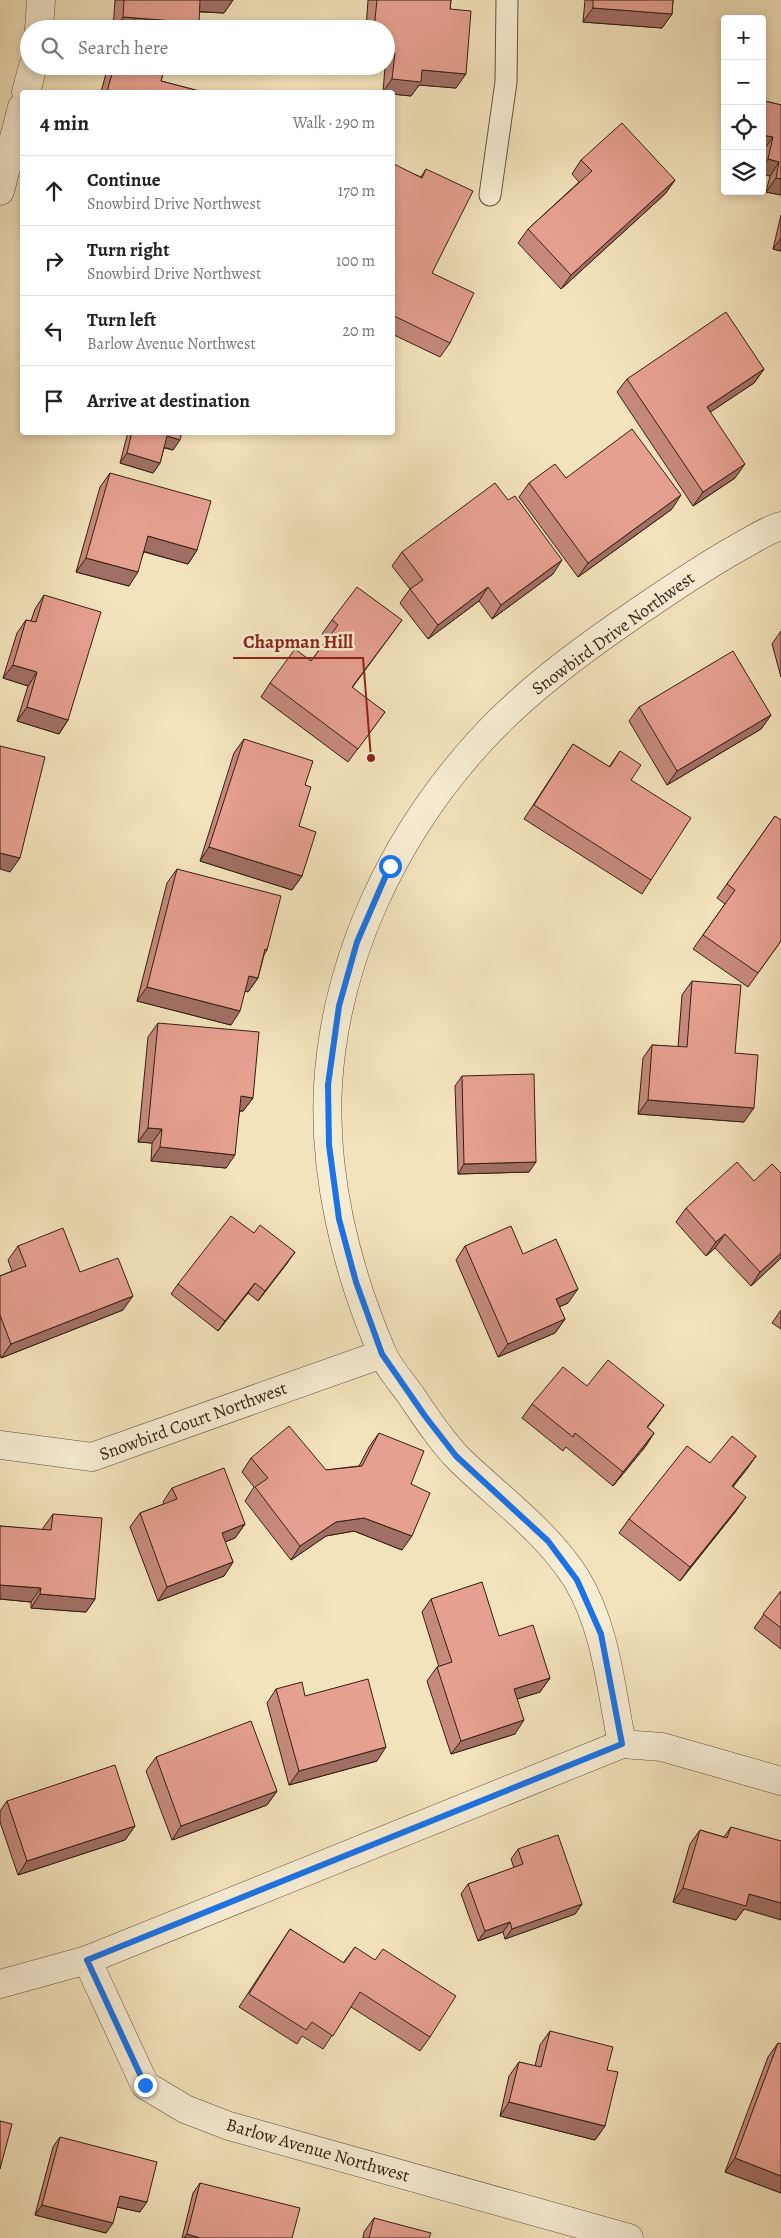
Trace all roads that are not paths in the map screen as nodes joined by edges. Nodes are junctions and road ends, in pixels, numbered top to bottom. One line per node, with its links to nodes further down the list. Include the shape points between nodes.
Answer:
1 (42, 0): 3 (street)
2 (507, 0): 8 (lane, via 506,82)
3 (40, 20)
4 (31, 75): 5 (street)
5 (27, 90)
6 (20, 115): 7 (street)
7 (0, 191)
8 (490, 194)
9 (781, 526): 10 (street, Snowbird Drive Northwest, via 707,565 606,634 531,692 481,740 426,808 390,866 354,951 339,1006 328,1085 329,1145 339,1219 356,1282)
10 (382, 1354): 11 (street, Snowbird Court Northwest, via 92,1457); 12 (street, Snowbird Drive Northwest, via 456,1456 548,1541 577,1580 601,1634)
11 (0, 1445)
12 (622, 1744): 13 (street, via 662,1747); 14 (street)
13 (781, 1781)
14 (87, 1960): 15 (street); 16 (street, Barlow Avenue Northwest, via 145,2085 185,2109 229,2126)
15 (0, 1984)
16 (629, 2238)

